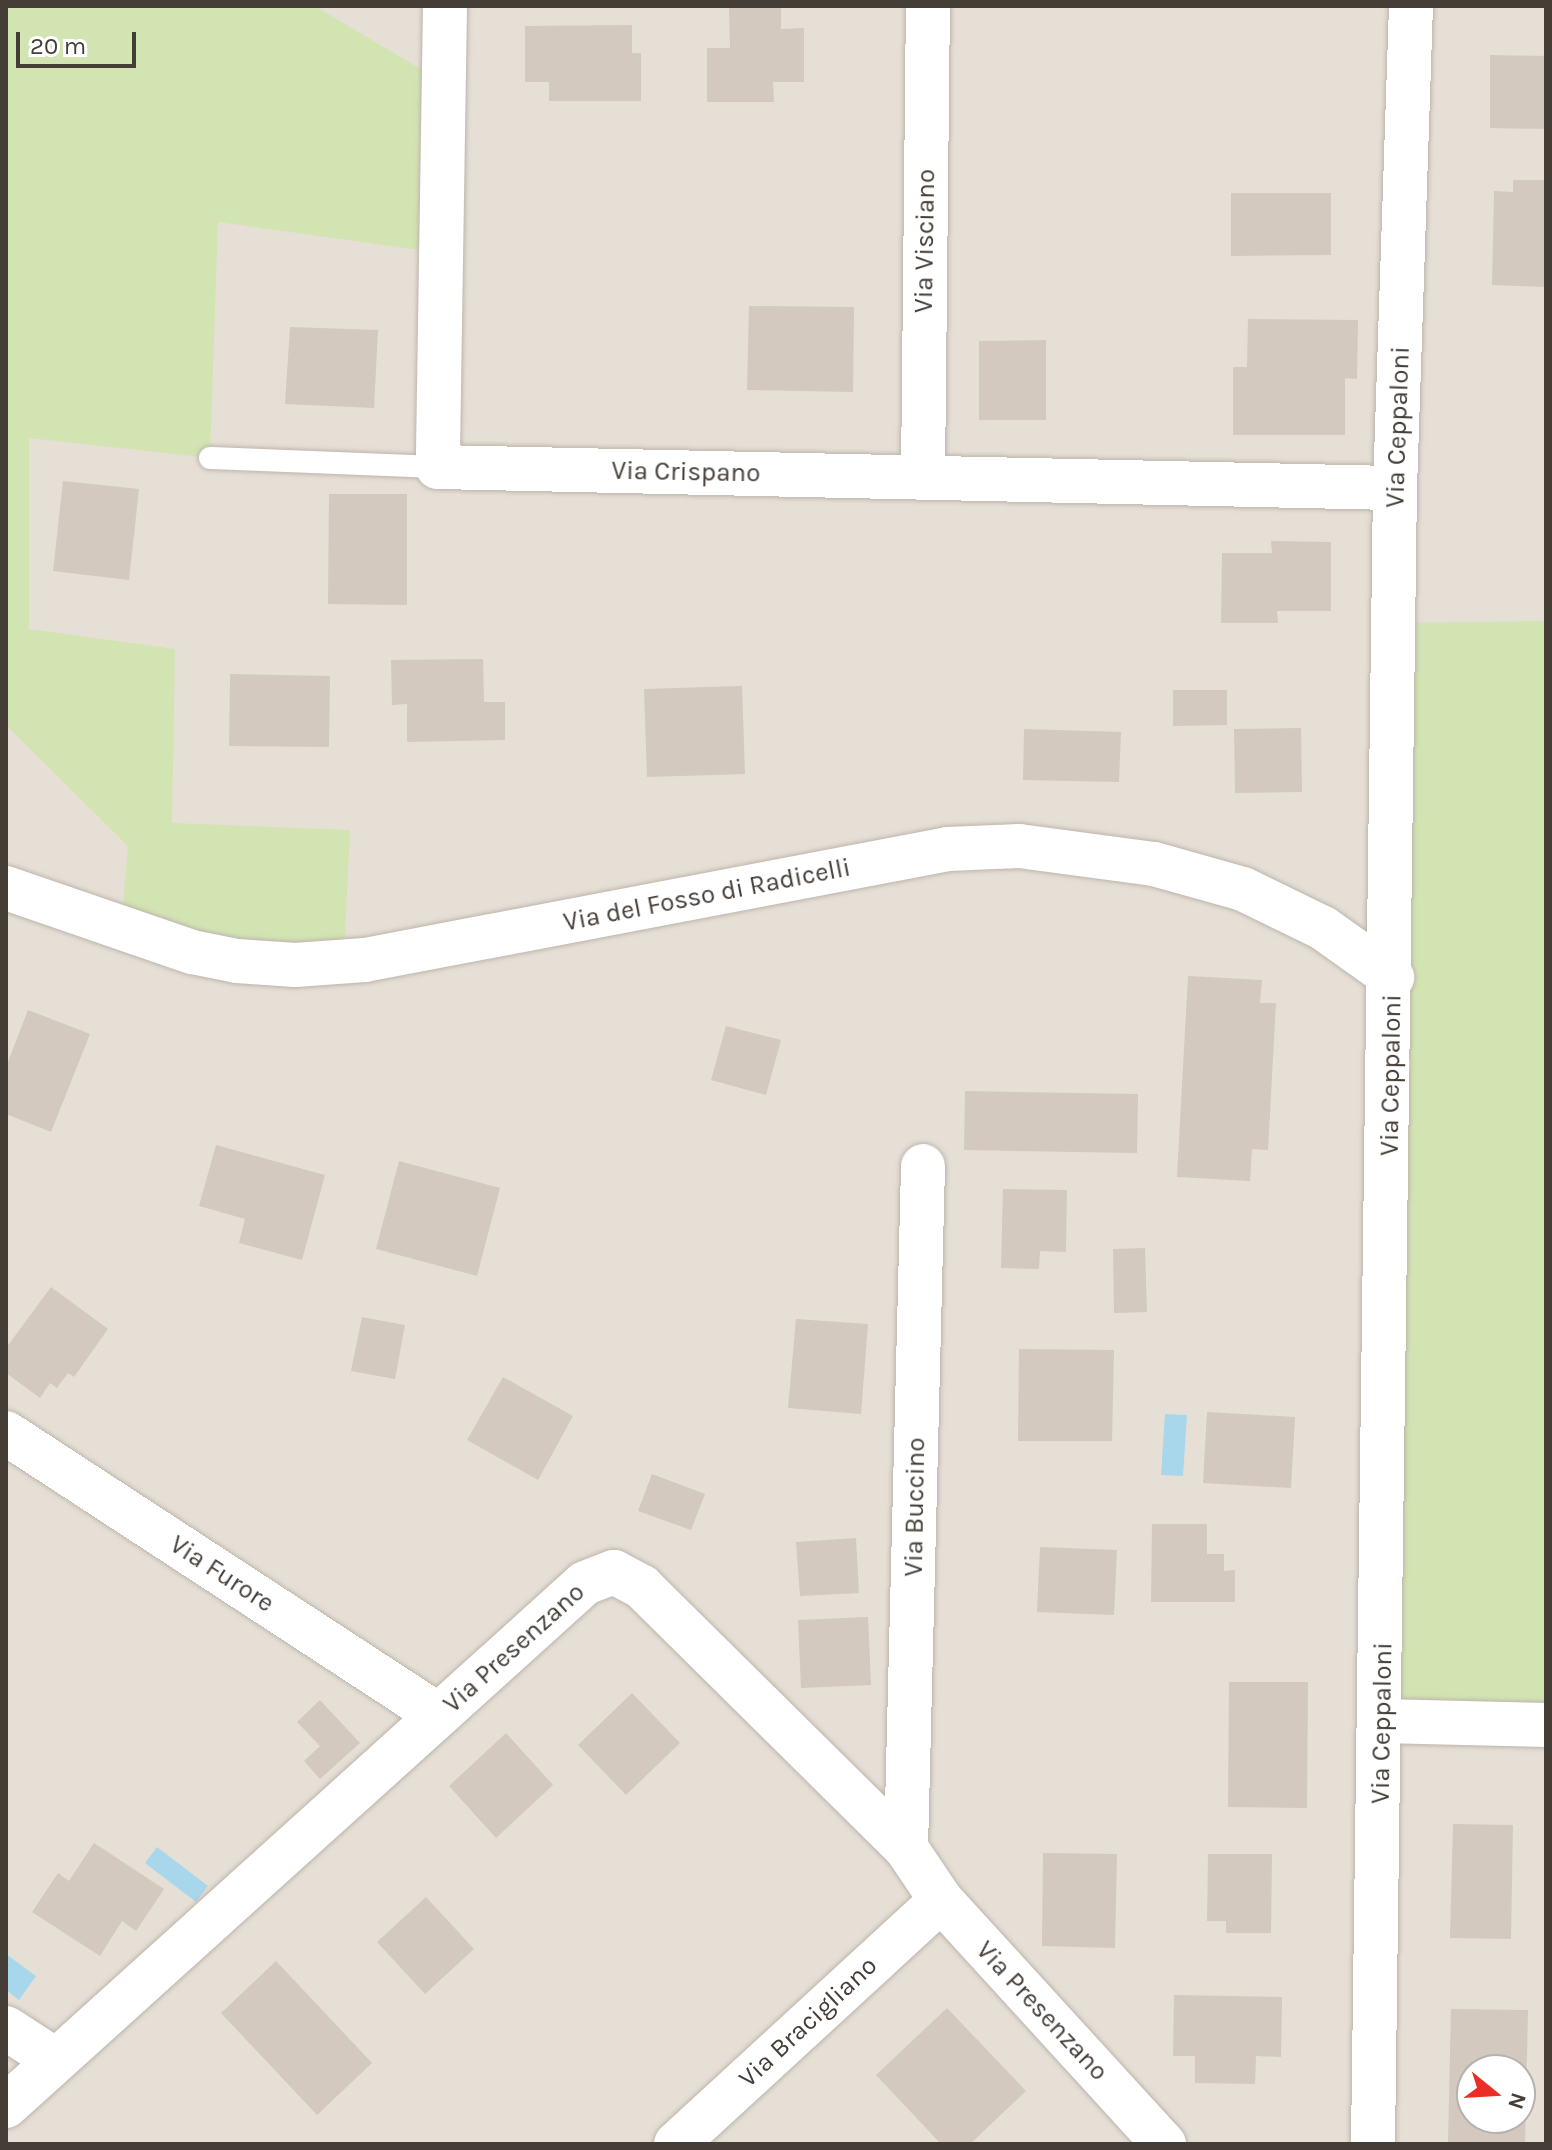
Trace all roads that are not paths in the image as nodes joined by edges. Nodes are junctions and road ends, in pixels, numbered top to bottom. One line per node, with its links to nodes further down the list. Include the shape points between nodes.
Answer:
1 (445, 6): 5 (street)
2 (928, 6): 6 (street, Via Visciano)
3 (1411, 6): 7 (street, Via Ceppaloni)
4 (210, 458): 5 (lane)
5 (438, 467): 6 (street, Via Crispano)
6 (923, 476): 7 (street, Via Crispano)
7 (1395, 488): 9 (street, Via Ceppaloni)
8 (6, 888): 9 (street, Via del Fosso di Radicelli, via 192,952 295,965 365,960 931,852 1019,846 1154,864 1243,889 1323,928)
9 (1392, 977): 13 (street, Via Ceppaloni)
10 (923, 1166): 15 (street, Via Buccino)
11 (6, 1433): 12 (street, Via Furore)
12 (438, 1715): 15 (street, Via Presenzano, via 585,1583 604,1572 625,1575); 18 (street, Via Presenzano)
13 (1382, 1721): 14 (street); 22 (street, Via Ceppaloni)
14 (1546, 1725)
15 (906, 1848): 16 (street, Via Presenzano)
16 (941, 1900): 20 (street, Via Bracigliano); 21 (street, Via Presenzano)
17 (6, 2028): 18 (street)
18 (55, 2060): 19 (street, Via Presenzano)
19 (6, 2106)
20 (676, 2144)
21 (1164, 2144)
22 (1373, 2144)

